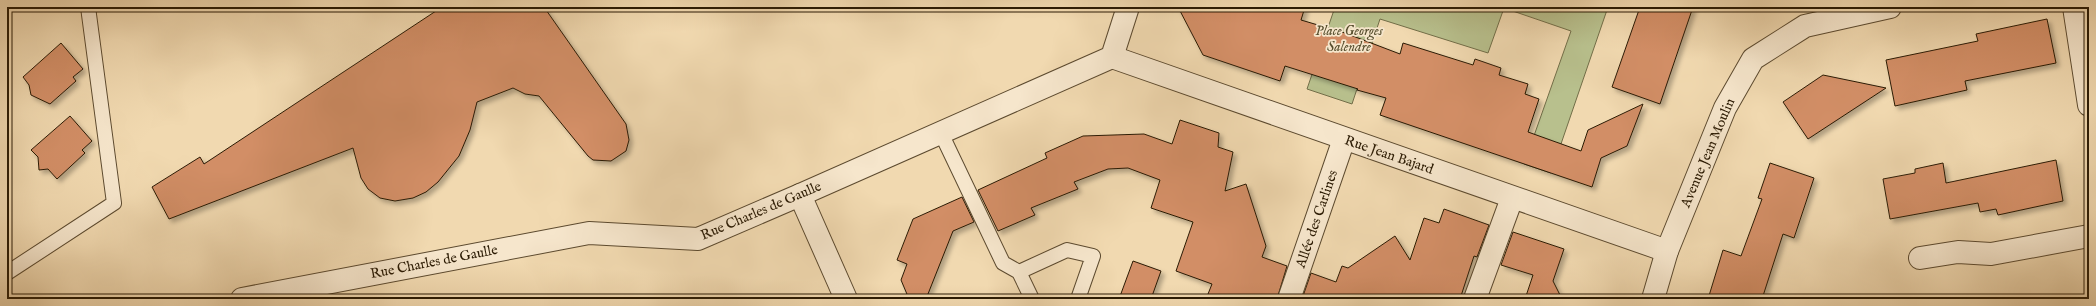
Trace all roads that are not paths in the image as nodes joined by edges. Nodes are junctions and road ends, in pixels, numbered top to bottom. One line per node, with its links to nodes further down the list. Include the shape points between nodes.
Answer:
1 (88, 7): 14 (lane, via 114,203)
2 (1128, 7): 5 (street)
3 (1890, 7): 12 (street, Avenue Jean Moulin, via 1805,26 1752,59 1724,108)
4 (2074, 7): 6 (street)
5 (1112, 57): 7 (street, Rue Charles de Gaulle); 8 (street, Rue Jean Bajard)
6 (2089, 105)
7 (941, 133): 9 (street, Rue Charles de Gaulle); 15 (lane, via 1002,264)
8 (1344, 139): 10 (street, Rue Jean Bajard); 20 (street, Allée des Carlines)
9 (800, 195): 16 (street, Rue Charles de Gaulle, via 698,239 589,233); 17 (street)
10 (1512, 198): 12 (street, Rue Jean Bajard); 21 (street)
11 (2089, 236): 13 (street, via 1991,254 1958,252)
12 (1668, 251): 22 (street, Avenue Jean Moulin)
13 (1920, 258)
14 (7, 272)
15 (1019, 272): 18 (lane); 19 (lane, via 1067,250 1093,256)
16 (242, 299)
17 (846, 299)
18 (1032, 299)
19 (1078, 299)
20 (1289, 299)
21 (1475, 299)
22 (1653, 299)

